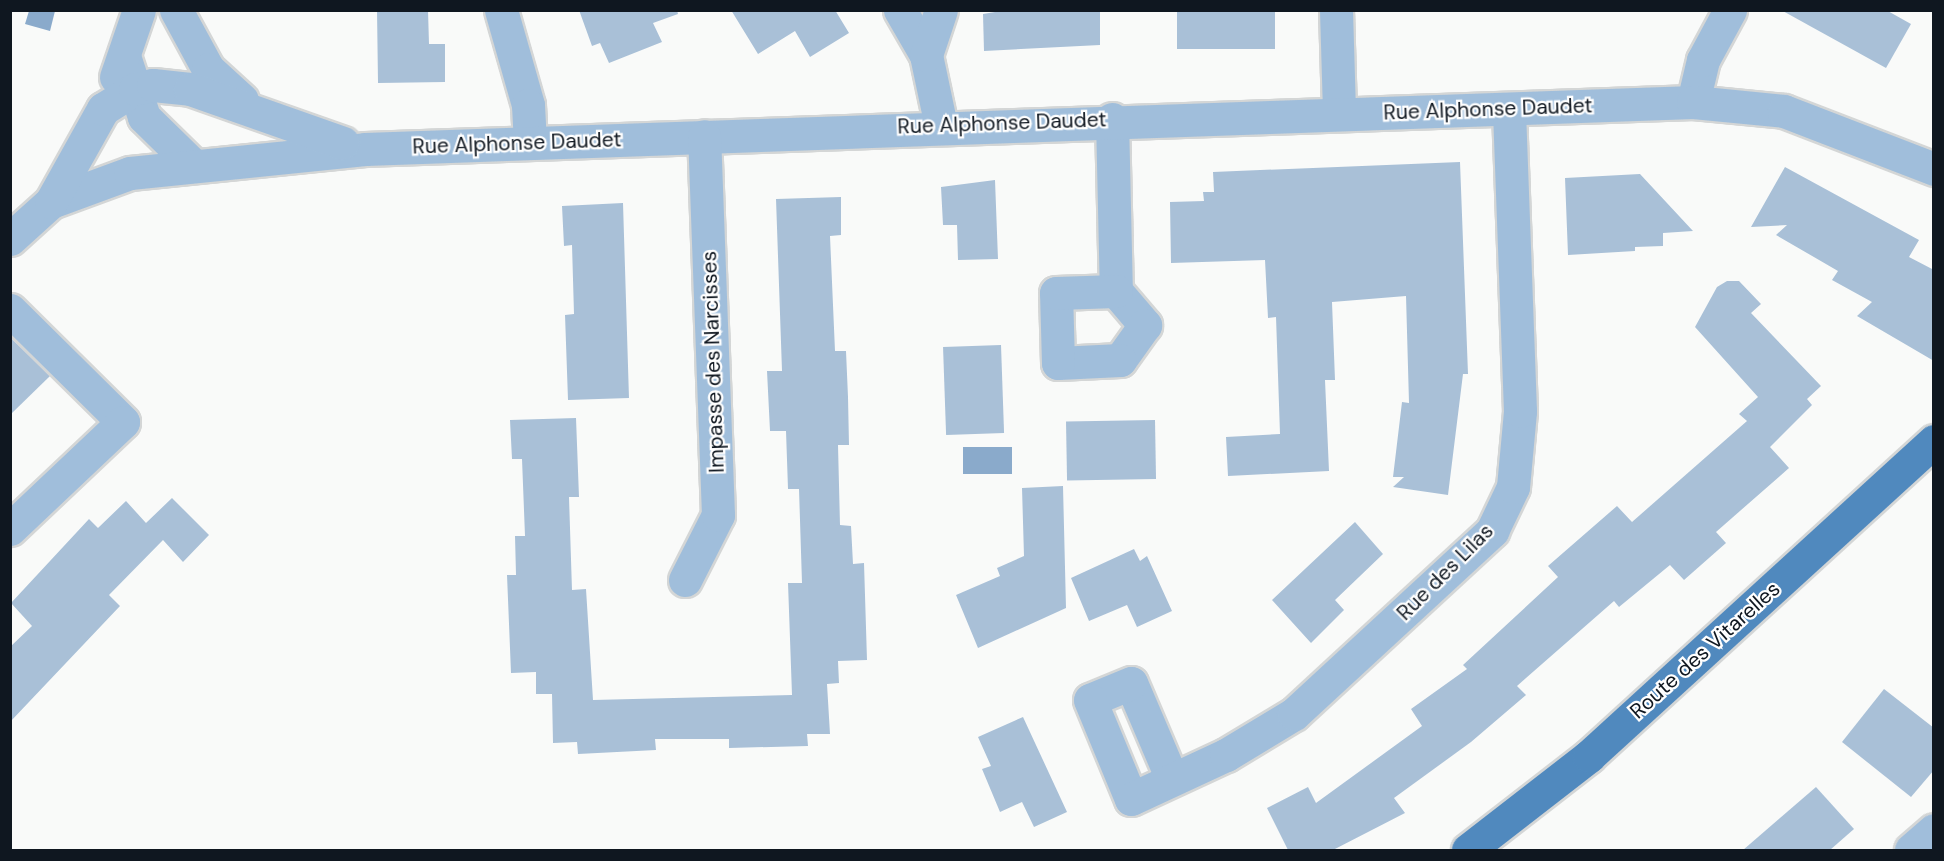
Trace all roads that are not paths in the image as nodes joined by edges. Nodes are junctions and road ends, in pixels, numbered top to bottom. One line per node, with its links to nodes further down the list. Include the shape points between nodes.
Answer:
1 (140, 10): 9 (street)
2 (176, 10): 12 (street, via 208,69)
3 (501, 10): 19 (street, via 528,105)
4 (900, 10): 8 (street)
5 (940, 10): 8 (street)
6 (1336, 10): 15 (street)
7 (1730, 10): 11 (street, via 1703,60)
8 (926, 55): 17 (street, via 938,89)
9 (124, 56): 10 (street); 13 (street)
10 (135, 89): 12 (street, via 153,85 190,88); 13 (street); 21 (street, via 144,117)
11 (1693, 102): 14 (street, Rue Alphonse Daudet); 22 (street, Rue Alphonse Daudet, via 1784,111)
12 (248, 105): 20 (street, via 302,133)
13 (103, 109): 23 (street)
14 (1509, 109): 15 (street, Rue Alphonse Daudet); 30 (street, Rue des Lilas, via 1520,420 1513,487 1492,531 1323,691 1226,755)
15 (1339, 113): 16 (street, Rue Alphonse Daudet)
16 (1112, 119): 17 (street, Rue Alphonse Daudet); 25 (street)
17 (941, 126): 18 (street, Rue Alphonse Daudet)
18 (704, 136): 19 (street, Rue Alphonse Daudet); 29 (street, Impasse des Narcisses, via 718,514)
19 (530, 143): 20 (street, Rue Alphonse Daudet)
20 (365, 149): 21 (street, Rue Alphonse Daudet)
21 (192, 164): 23 (street, Rue Alphonse Daudet, via 130,172)
22 (1934, 169)
23 (51, 202): 24 (street)
24 (10, 239)
25 (1116, 291)
26 (10, 310): 28 (street, via 123,422)
27 (1934, 441): 32 (main road, Route des Vitarelles, via 1589,756)
28 (10, 529)
29 (685, 580)
30 (1172, 779)
31 (1934, 830): 33 (street)
32 (1468, 850)
33 (1911, 850)

